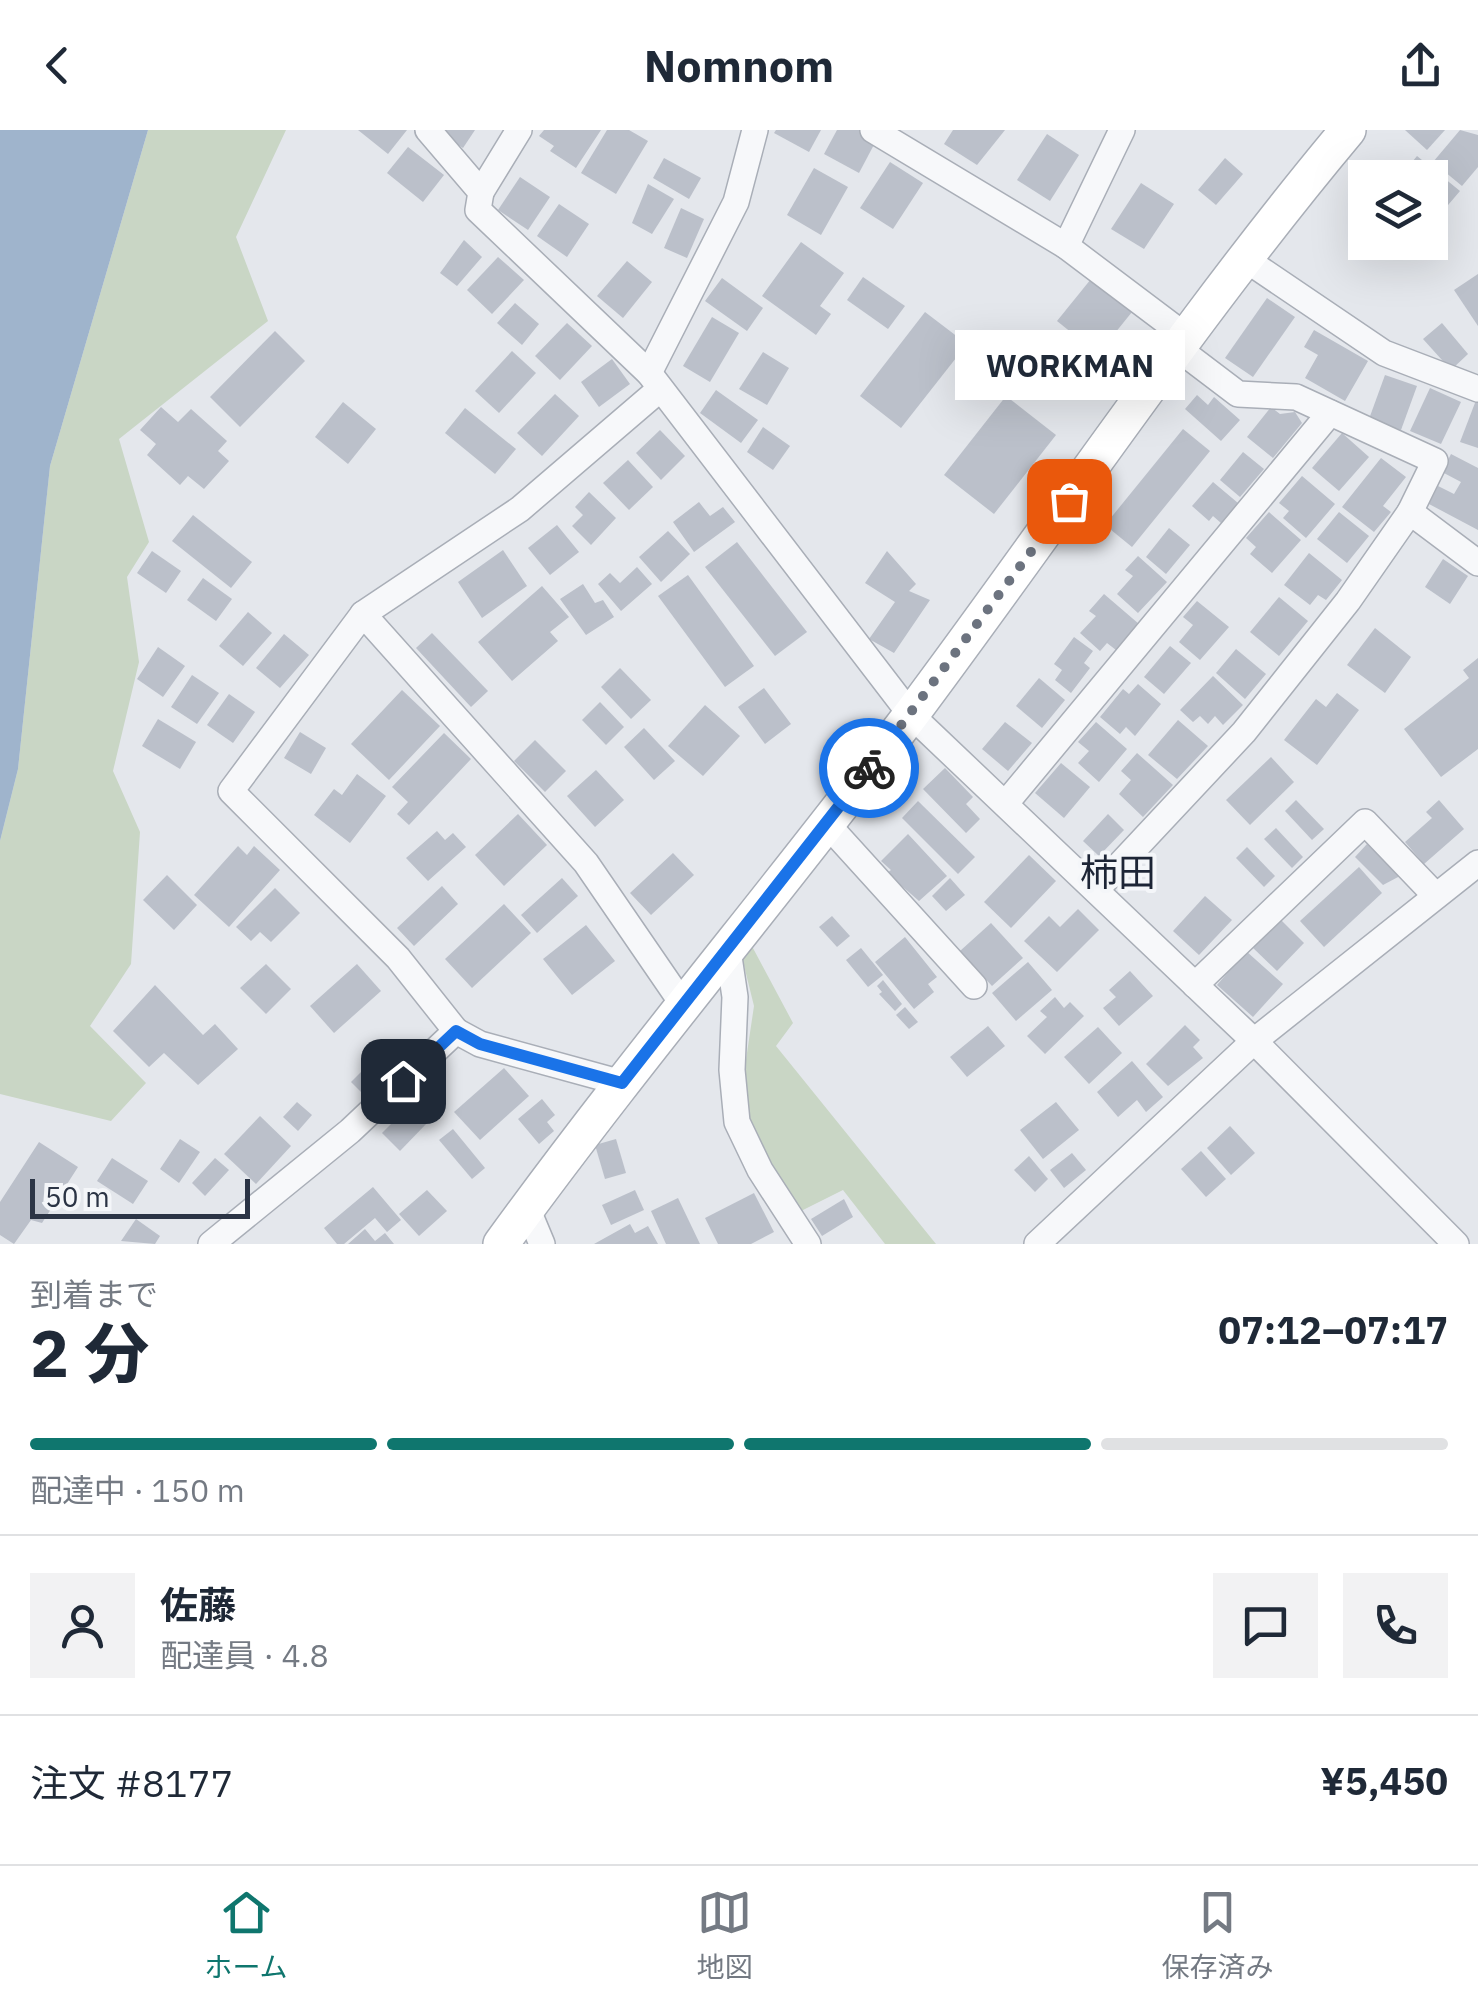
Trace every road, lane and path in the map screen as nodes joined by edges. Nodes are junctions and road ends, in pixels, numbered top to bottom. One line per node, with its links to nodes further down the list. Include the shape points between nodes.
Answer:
1 (428, 130): 7 (street)
2 (520, 130): 7 (street)
3 (755, 130): 11 (street, via 736,202)
4 (873, 130): 8 (street)
5 (1122, 130): 8 (street)
6 (1348, 130): 9 (street)
7 (481, 192): 11 (street, via 478,210)
8 (1066, 246): 10 (street)
9 (1245, 259): 10 (street); 12 (street, via 1384,353)
10 (1184, 344): 13 (street, via 1238,394 1296,397); 17 (street)
11 (654, 381): 16 (street, via 520,509); 17 (street)
12 (1478, 389)
13 (1330, 413): 14 (street, via 1435,461); 18 (street)
14 (1410, 512): 15 (street); 21 (street, via 1244,732)
15 (1478, 563)
16 (363, 614): 26 (street, via 586,863); 27 (street, via 231,791 398,958)
17 (911, 715): 18 (street); 19 (street)
18 (1006, 803): 21 (street)
19 (826, 822): 23 (street); 25 (street)
20 (1478, 863): 22 (street)
21 (1096, 890): 24 (street)
22 (1435, 895): 24 (street, via 1364,822); 28 (street)
23 (728, 950): 26 (street); 34 (street, via 737,1122)
24 (1195, 985): 28 (street)
25 (974, 986)
26 (682, 1003): 29 (street)
27 (456, 1031): 29 (street, via 480,1044); 31 (street, via 350,1131)
28 (1254, 1041): 35 (street); 36 (street)
29 (622, 1083): 30 (street)
30 (527, 1208): 32 (street); 33 (street)
31 (211, 1244)
32 (501, 1244)
33 (542, 1244)
34 (808, 1244)
35 (1036, 1244)
36 (1456, 1244)

